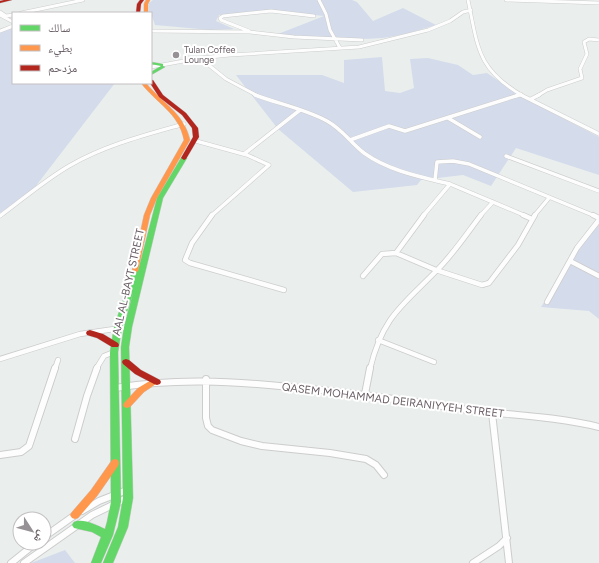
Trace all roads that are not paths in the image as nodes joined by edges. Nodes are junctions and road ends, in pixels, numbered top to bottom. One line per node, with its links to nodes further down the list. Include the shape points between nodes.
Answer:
1 (10, 0): 9 (street)
2 (83, 0): 14 (street)
3 (142, 0): 15 (street)
4 (148, 0): 16 (street)
5 (319, 0): 25 (street)
6 (468, 0): 12 (street)
7 (506, 0): 10 (street)
8 (571, 0): 10 (street)
9 (0, 2)
10 (575, 3): 11 (street)
11 (599, 3)
12 (471, 10): 28 (street, via 425,31 361,46); 36 (street, via 484,62 498,78)
13 (0, 12): 18 (street, via 6,16)
14 (26, 12)
15 (138, 12)
16 (146, 12)
17 (0, 15): 20 (street)
18 (12, 15)
19 (314, 16): 24 (street, via 268,11 220,18)
20 (12, 21)
21 (12, 26): 22 (street)
22 (0, 31)
23 (152, 31): 24 (street)
24 (250, 32): 25 (street)
25 (336, 40): 26 (street); 28 (street)
26 (362, 40)
27 (599, 40): 37 (street, via 589,39 584,42 587,54 580,69 582,78 547,90)
28 (340, 48): 29 (street)
29 (200, 58): 31 (street); 38 (street, via 213,70 244,90)
30 (152, 63): 31 (street)
31 (162, 66): 32 (street); 33 (street)
32 (152, 68)
33 (152, 73)
34 (144, 84): 40 (street, via 153,96)
35 (152, 84): 43 (street, via 159,94 192,123)
36 (521, 94): 37 (street); 39 (street)
37 (531, 100): 41 (street)
38 (300, 110): 44 (street, via 331,123); 45 (street)
39 (448, 118): 42 (street); 44 (street, via 403,131 389,126)
40 (184, 124): 52 (street, via 82,159); 62 (street, AAL AL-BAYT STREET, via 187,140 147,215 132,285)
41 (599, 134)
42 (480, 137)
43 (196, 140): 45 (street); 63 (street, AAL AL-BAYT STREET, via 160,198)
44 (350, 140): 47 (street, via 378,161 407,173)
45 (244, 154): 60 (street, via 266,162 268,167 212,215 192,243 185,260)
46 (506, 156): 49 (street)
47 (435, 180): 48 (street); 50 (street, via 437,162 464,162)
48 (450, 184): 51 (street); 55 (street)
49 (599, 191)
50 (548, 198): 53 (street); 54 (street)
51 (493, 202): 53 (street); 57 (street)
52 (0, 216)
53 (532, 219): 57 (street, via 518,245 489,283 482,285)
54 (599, 219): 56 (street)
55 (396, 253): 57 (street); 58 (street, via 382,254)
56 (570, 261): 59 (street); 61 (street)
57 (436, 270): 65 (street, via 394,312)
58 (363, 276)
59 (599, 276)
60 (284, 290)
61 (547, 302)
62 (118, 327): 63 (street); 64 (street); 66 (street, AAL AL-BAYT STREET)
63 (128, 327): 69 (street, AAL AL-BAYT STREET)
64 (90, 333): 66 (street, via 100,336); 67 (street)
65 (378, 340): 70 (street); 75 (street)
66 (115, 349): 74 (street, AAL AL-BAYT STREET); 79 (street, via 105,355 99,363)
67 (0, 359)
68 (58, 360): 80 (street, via 29,446 21,452)
69 (126, 362): 72 (street); 73 (street, AAL AL-BAYT STREET)
70 (434, 362)
71 (206, 379): 72 (street, QASEM MOHAMMAD DEIRANIYYEH STREET); 75 (street, QASEM MOHAMMAD DEIRANIYYEH STREET); 82 (street, via 206,418 212,430 262,446 366,459 376,465)
72 (155, 382): 73 (street, QASEM MOHAMMAD DEIRANIYYEH STREET); 76 (street, via 141,390)
73 (127, 385): 74 (street, QASEM MOHAMMAD DEIRANIYYEH STREET); 76 (street, AAL AL-BAYT STREET)
74 (115, 388): 81 (street, AAL AL-BAYT STREET)
75 (364, 394): 77 (street, QASEM MOHAMMAD DEIRANIYYEH STREET)
76 (127, 405): 83 (street, AAL AL-BAYT STREET)
77 (492, 413): 78 (street, QASEM MOHAMMAD DEIRANIYYEH STREET); 91 (street)
78 (599, 427)
79 (75, 440)
80 (0, 455)
81 (115, 463): 84 (street, AAL AL-BAYT STREET); 87 (street)
82 (384, 475)
83 (129, 489): 84 (street); 85 (street, AAL AL-BAYT STREET)
84 (116, 494): 86 (street, AAL AL-BAYT STREET); 87 (street)
85 (128, 498): 86 (street); 96 (street, AAL AL-BAYT STREET, via 123,527)
86 (116, 502): 88 (street); 90 (street, AAL AL-BAYT STREET)
87 (75, 516): 89 (street)
88 (77, 524): 90 (street); 94 (street)
89 (52, 532)
90 (108, 535): 95 (street, AAL AL-BAYT STREET)
91 (507, 538): 97 (street); 98 (street)
92 (26, 551): 93 (street)
93 (11, 563)
94 (24, 563)
95 (96, 563)
96 (108, 563)
97 (473, 563)
98 (509, 563)

